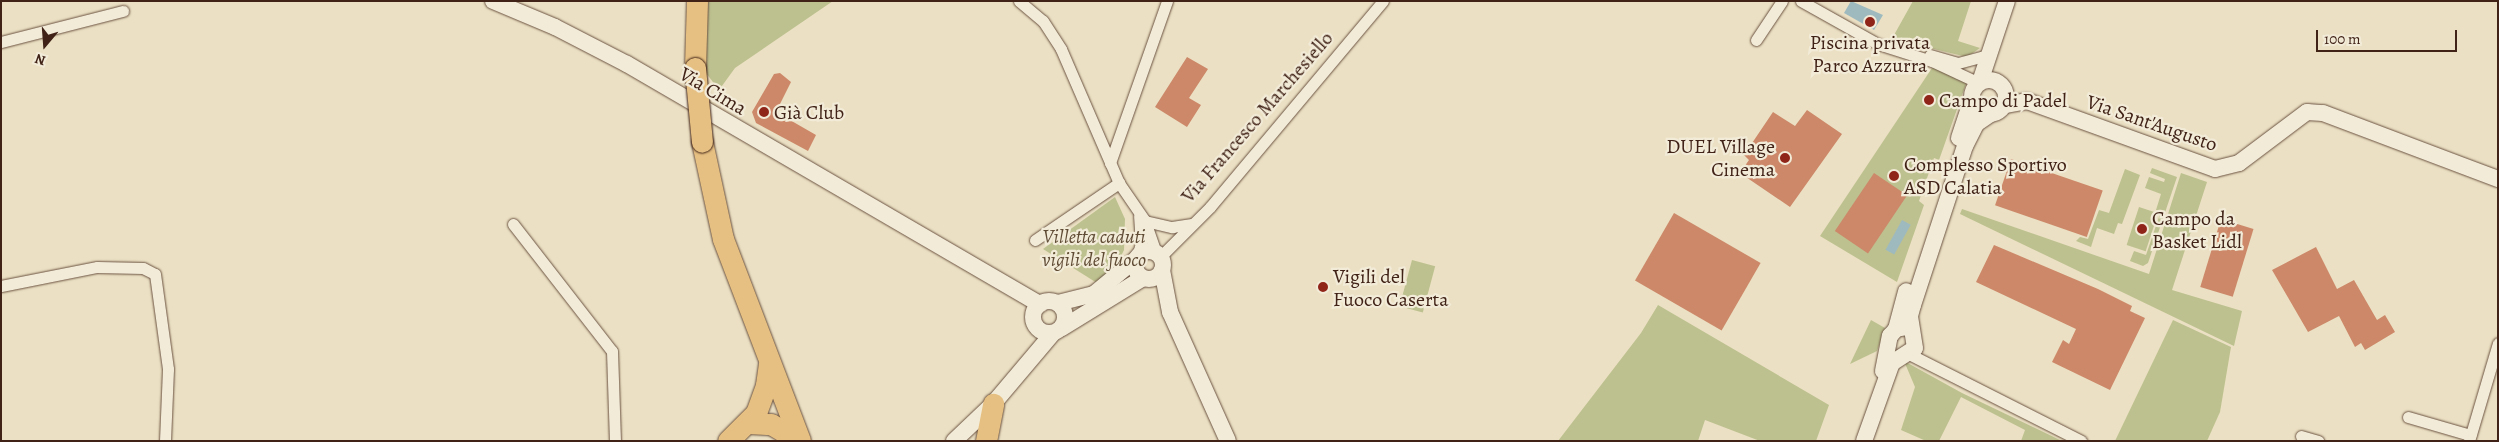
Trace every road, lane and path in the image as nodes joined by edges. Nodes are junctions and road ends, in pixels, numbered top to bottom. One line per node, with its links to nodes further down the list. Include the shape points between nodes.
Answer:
1 (493, 1): 33 (street, Via Cima, via 555,27 626,64 1010,290)
2 (697, 1): 40 (highway, bridge, via 695,68 702,142 723,239)
3 (1019, 1): 20 (street, via 1043,21 1061,49)
4 (1167, 1): 20 (street)
5 (1383, 1): 25 (street, Via Francesco Marchesiello)
6 (1782, 1): 11 (street)
7 (1801, 1): 13 (street, via 1878,44)
8 (2007, 1): 14 (street)
9 (2015, 1): 16 (street, via 1996,68)
10 (122, 11): 12 (street)
11 (1756, 40)
12 (1, 42)
13 (1906, 53): 14 (street, via 1915,51 1958,63); 15 (street)
14 (1988, 55): 15 (street)
15 (1979, 83): 16 (street, via 1990,80); 17 (street)
16 (2000, 83): 18 (street, via 2007,95)
17 (1972, 100): 19 (street, via 1980,112); 35 (street)
18 (2005, 105): 19 (street); 21 (street, Via Sant'Augusto, via 2027,101 2215,169 2239,163 2307,112 2323,113)
19 (1989, 115): 36 (street, via 1976,124 1958,166 1911,312)
20 (1110, 162): 22 (street)
21 (2498, 179)
22 (1119, 183): 23 (street); 26 (street)
23 (1142, 218): 25 (street, via 1172,227); 27 (street); 28 (street)
24 (513, 224): 48 (street, via 612,351)
25 (1192, 224): 28 (street, Via Francesco Marchesiello)
26 (1035, 240)
27 (1136, 259): 28 (street, via 1147,251); 29 (street, via 1136,272); 31 (street, via 1094,294)
28 (1159, 260): 29 (street, via 1157,276); 32 (street)
29 (1144, 279): 32 (street); 34 (street)
30 (1, 286): 47 (street, via 97,267 143,268 155,274 168,370)
31 (1058, 304): 33 (street); 34 (street, via 1065,315)
32 (1170, 312): 53 (street)
33 (1036, 317): 34 (street); 39 (street)
34 (1057, 331): 39 (street)
35 (1893, 335): 36 (street, via 1905,327); 38 (street, via 1895,352)
36 (1916, 337): 38 (street, via 1916,348); 41 (street)
37 (2498, 343): 46 (street)
38 (1899, 356): 41 (street); 54 (street); 55 (street)
39 (1033, 359): 42 (street)
40 (769, 361): 44 (highway, via 766,385); 50 (highway)
41 (1932, 364): 56 (street)
42 (993, 404): 51 (street); 52 (highway)
43 (2408, 417): 46 (street)
44 (749, 424): 49 (highway); 50 (highway, via 771,424)
45 (2301, 436): 57 (street)
46 (2469, 438)
47 (165, 441)
48 (615, 441)
49 (728, 441)
50 (799, 441)
51 (954, 441)
52 (986, 441)
53 (1228, 441)
54 (1857, 441)
55 (1864, 441)
56 (2081, 441)
57 (2318, 441)

